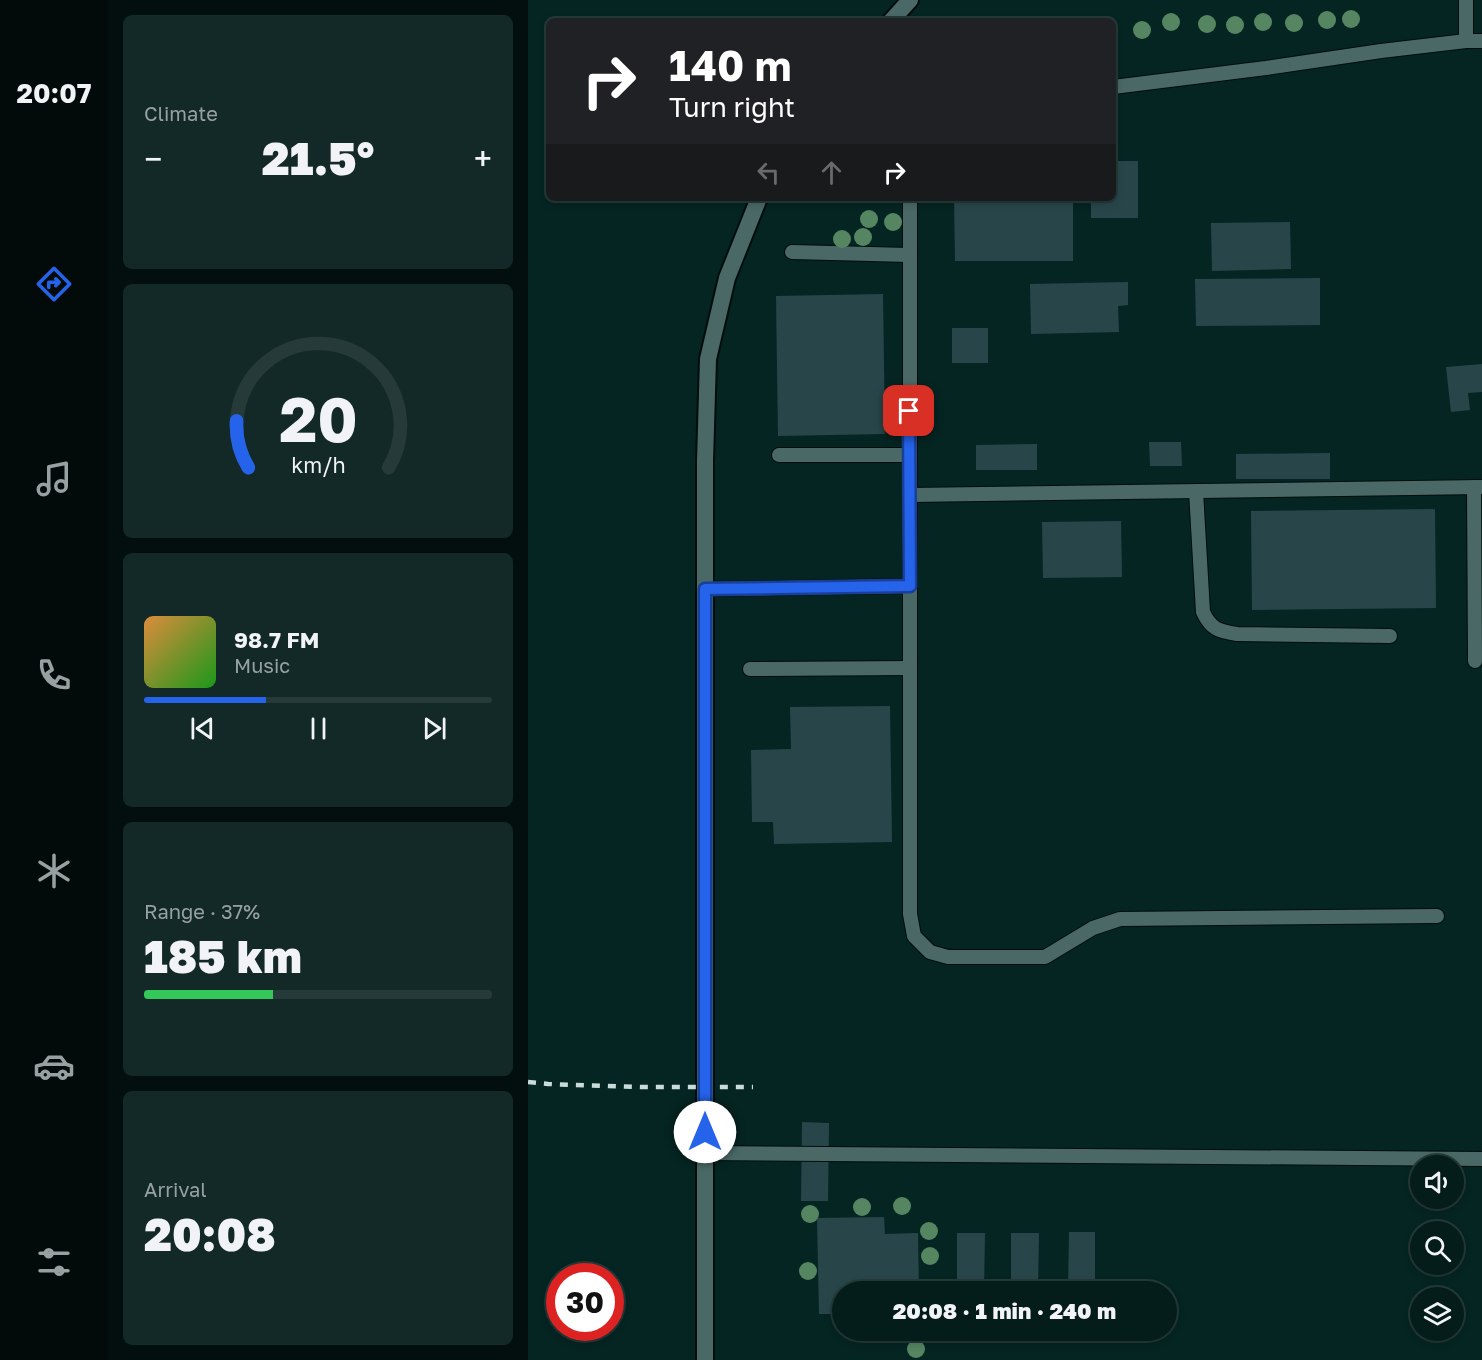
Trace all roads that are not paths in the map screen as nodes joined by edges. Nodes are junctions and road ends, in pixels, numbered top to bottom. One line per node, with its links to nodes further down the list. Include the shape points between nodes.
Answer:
1 (910, 0): 3 (street)
2 (1466, 0): 4 (lane)
3 (894, 18)
4 (1466, 41): 5 (lane); 6 (lane)
5 (1482, 41)
6 (1116, 87)
7 (758, 201): 17 (street, via 727,278 708,359)
8 (910, 201): 10 (lane)
9 (792, 252): 10 (lane)
10 (909, 255): 12 (lane)
11 (779, 455): 12 (lane)
12 (909, 455): 15 (lane)
13 (1478, 487): 14 (lane); 19 (lane)
14 (1196, 491): 15 (lane); 18 (lane, via 1203,612 1209,625 1237,634)
15 (910, 495): 16 (lane)
16 (910, 586): 17 (lane); 20 (lane)
17 (705, 589): 23 (street)
18 (1390, 636)
19 (1475, 661)
20 (910, 668): 21 (lane); 22 (lane, via 910,915 914,936 930,952 948,957 1044,957 1093,928 1120,919)
21 (750, 669)
22 (1437, 916)
23 (705, 1153): 24 (lane); 25 (street)
24 (1482, 1159)
25 (705, 1360)

